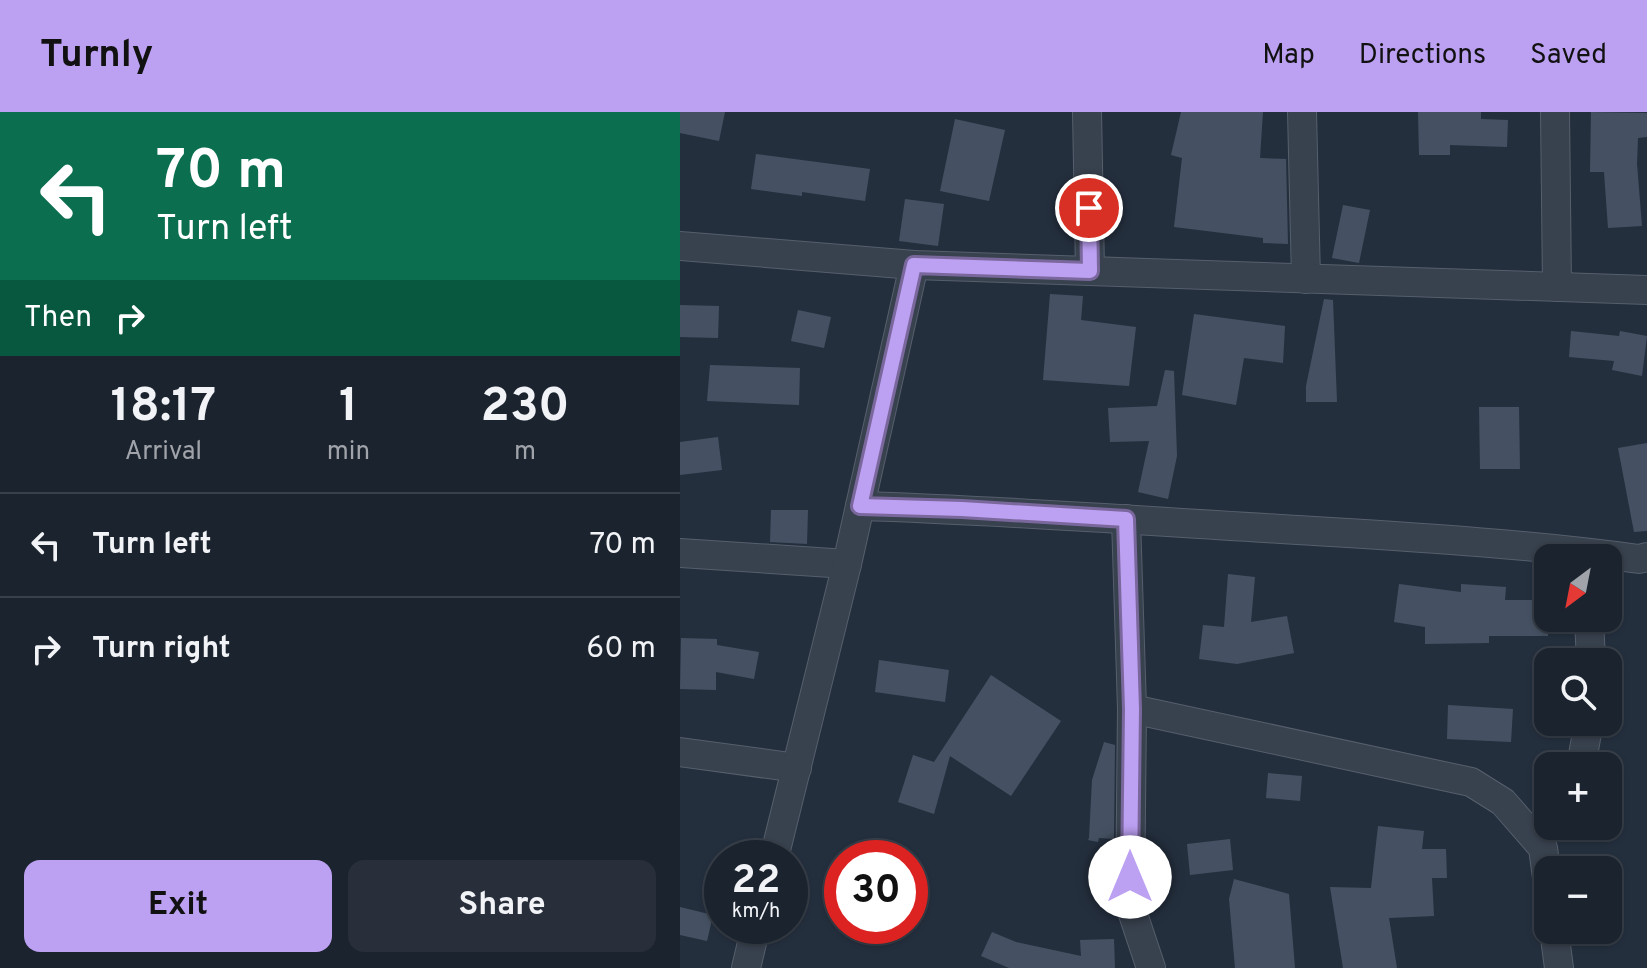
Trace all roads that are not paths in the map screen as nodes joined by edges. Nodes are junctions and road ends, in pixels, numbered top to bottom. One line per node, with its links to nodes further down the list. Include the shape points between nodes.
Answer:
1 (1087, 112): 6 (street)
2 (1302, 112): 7 (street)
3 (1555, 112): 8 (street)
4 (680, 246): 5 (street)
5 (914, 265): 6 (street); 10 (street)
6 (1090, 271): 7 (street)
7 (1306, 279): 8 (street)
8 (1557, 287): 9 (street)
9 (1647, 290)
10 (860, 506): 11 (street); 16 (street)
11 (1126, 519): 12 (street); 17 (street)
12 (1534, 551)
13 (680, 553): 16 (street)
14 (1647, 557): 15 (street)
15 (1622, 558)
16 (847, 564): 19 (street)
17 (1132, 709): 20 (street, via 1471,782); 25 (street, via 1130,905)
18 (680, 752): 19 (street)
19 (797, 768): 21 (street)
20 (1534, 826)
21 (779, 840)
22 (752, 944): 24 (street)
23 (1556, 944): 26 (street)
24 (746, 968)
25 (1151, 968)
26 (1559, 968)

